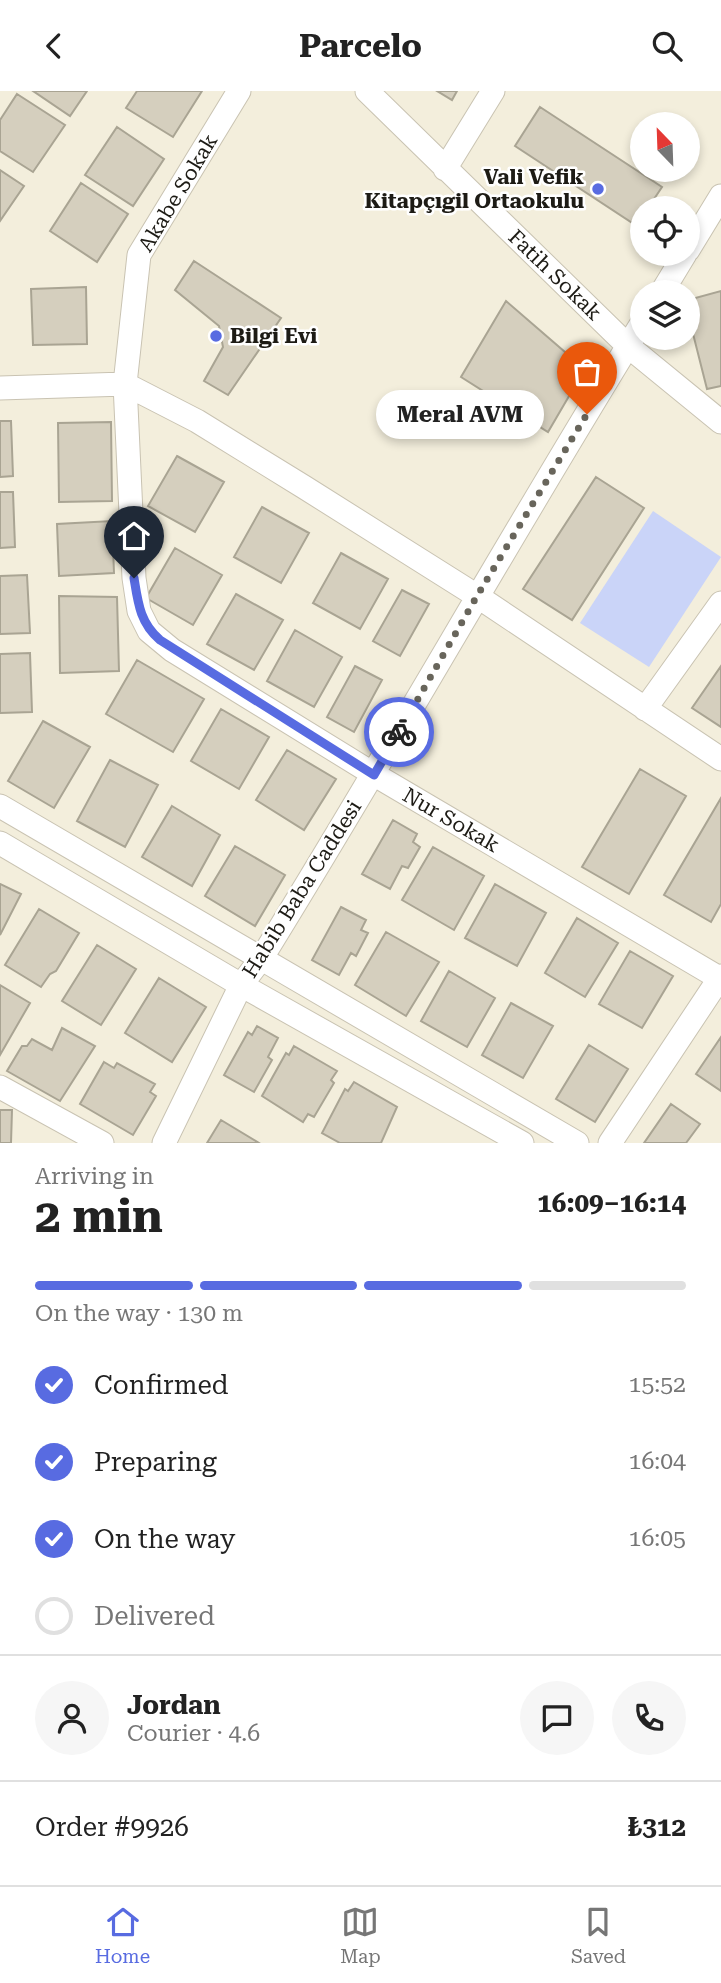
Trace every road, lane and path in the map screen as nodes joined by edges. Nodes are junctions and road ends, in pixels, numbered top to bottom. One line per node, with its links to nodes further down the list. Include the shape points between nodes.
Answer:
1 (239, 91): 9 (street, Akabe Sokak, via 139,255)
2 (367, 91): 4 (street, Fatih Sokak)
3 (493, 91): 4 (street)
4 (445, 169): 8 (street, Fatih Sokak)
5 (721, 197): 6 (street)
6 (700, 231)
7 (630, 344): 8 (street, Habib Baba Caddesi)
8 (628, 347): 11 (street, Fatih Sokak); 12 (street, Habib Baba Caddesi)
9 (125, 384): 10 (street); 12 (street, via 197,421); 16 (street, Nur Sokak, via 134,578 139,611 149,631)
10 (0, 388)
11 (721, 422)
12 (477, 596): 14 (street); 16 (street, Habib Baba Caddesi)
13 (721, 603): 14 (street)
14 (645, 709): 15 (street)
15 (721, 759)
16 (374, 775): 19 (street, Habib Baba Caddesi); 20 (street, Nur Sokak)
17 (0, 806): 19 (street)
18 (0, 843): 21 (street)
19 (261, 959): 21 (street, Habib Baba Caddesi); 26 (street)
20 (721, 977): 27 (street)
21 (241, 985): 24 (street, Habib Baba Caddesi); 25 (street)
22 (0, 1087): 23 (street)
23 (102, 1143)
24 (164, 1143)
25 (522, 1143)
26 (578, 1143)
27 (610, 1143)

